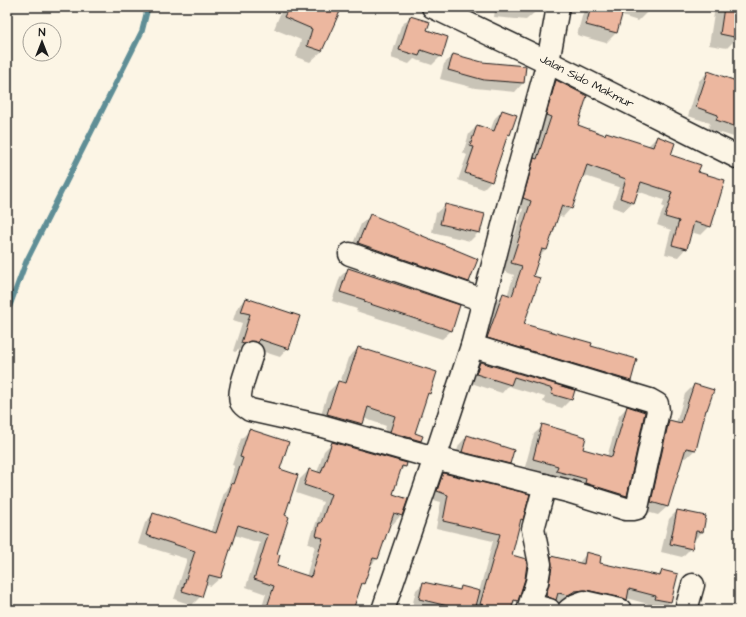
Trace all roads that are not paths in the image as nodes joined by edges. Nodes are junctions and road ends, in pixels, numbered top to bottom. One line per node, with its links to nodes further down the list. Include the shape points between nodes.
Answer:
1 (433, 7): 3 (street, Jalan Sido Makmur)
2 (558, 7): 3 (street)
3 (548, 62): 4 (street, Jalan Sido Makmur); 6 (street)
4 (739, 158)
5 (350, 254): 6 (street)
6 (483, 300): 7 (street)
7 (472, 346): 9 (street); 10 (street, via 657,404 658,411 636,508 626,509)
8 (252, 353): 9 (street, via 241,391 241,400 250,410 322,426)
9 (435, 458): 10 (street); 13 (street)
10 (545, 485): 12 (street, via 533,529 540,564)
11 (693, 585): 16 (street)
12 (536, 608)
13 (383, 610)
14 (569, 610): 15 (street, via 584,602)
15 (620, 610)
16 (686, 610)

